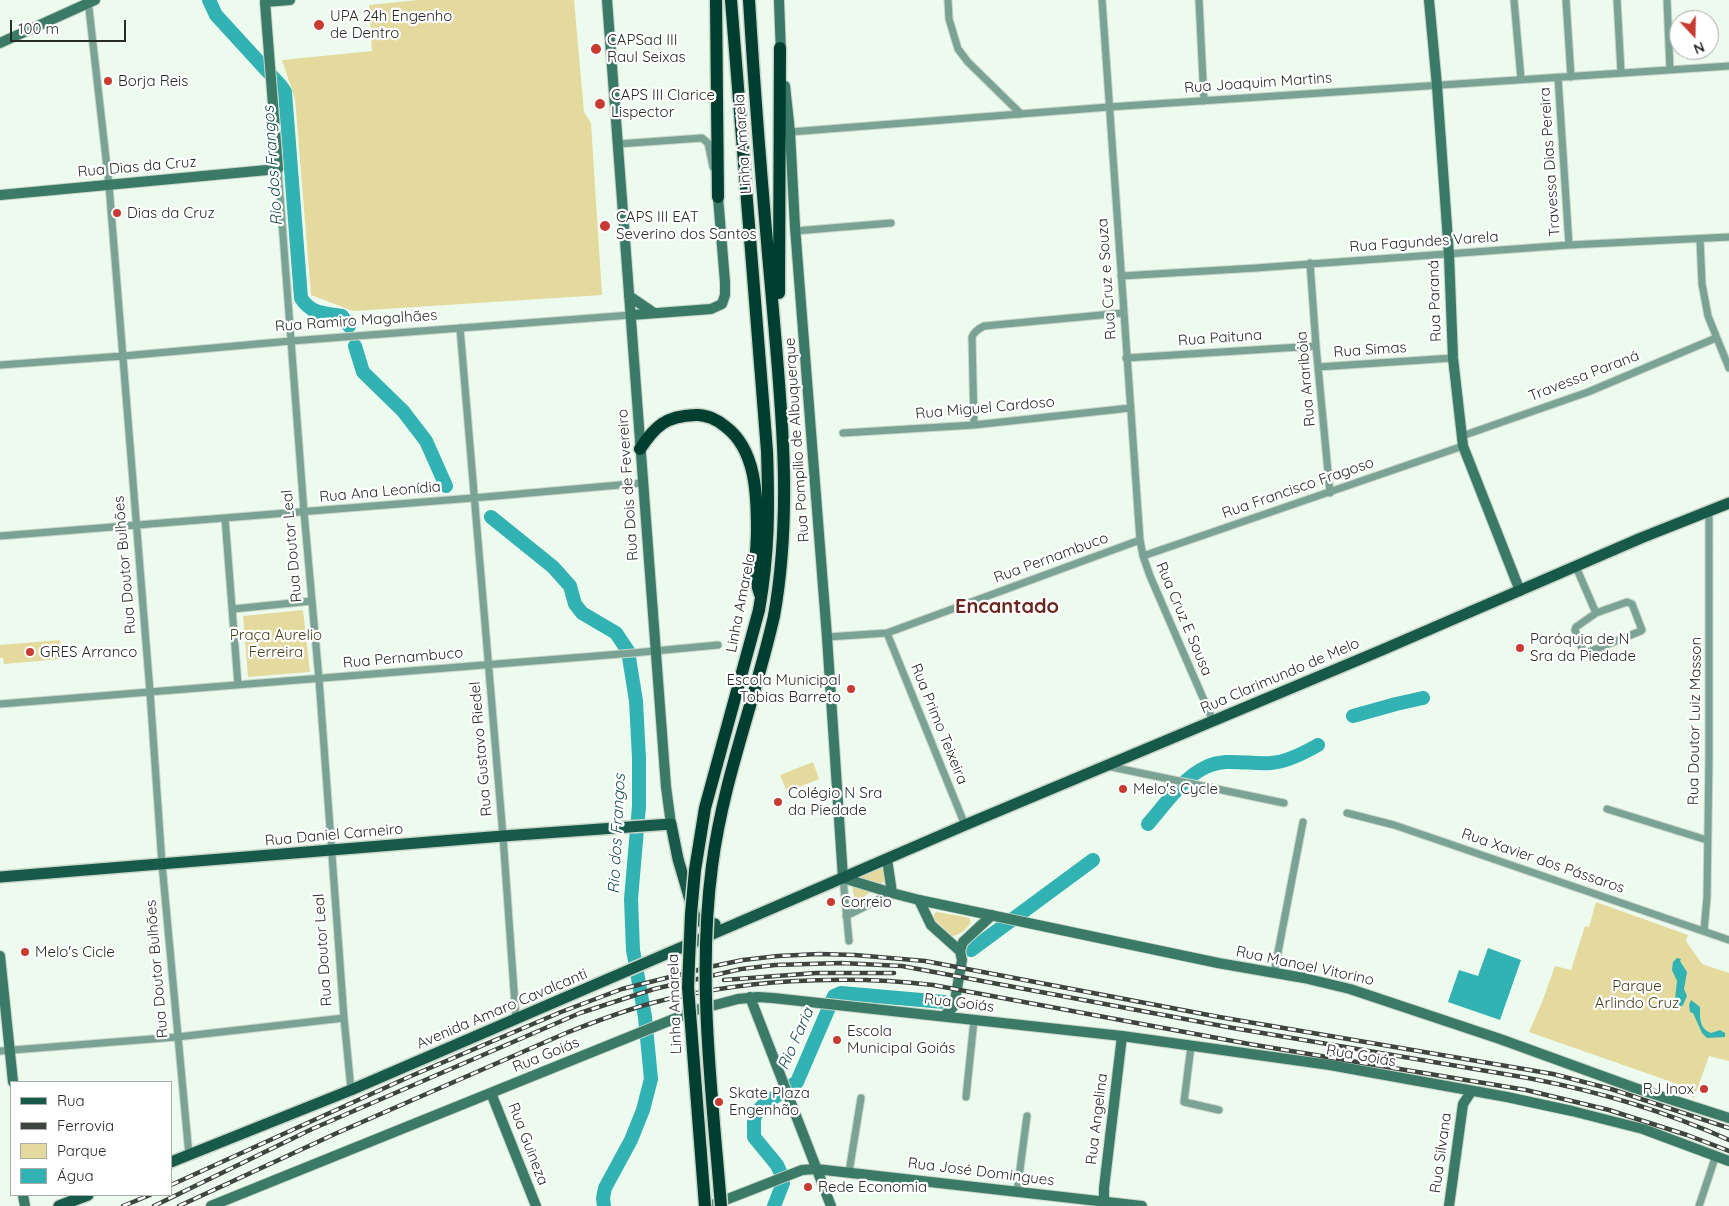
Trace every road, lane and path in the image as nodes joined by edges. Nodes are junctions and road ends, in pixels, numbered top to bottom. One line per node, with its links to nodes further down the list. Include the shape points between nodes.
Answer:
1 (290, 0): 16 (street)
2 (607, 0): 30 (street, Rua Dois de Fevereiro)
3 (716, 0): 34 (highway)
4 (731, 0): 77 (highway, Linha Amarela, via 767,451 767,556)
5 (749, 0): 50 (highway, Linha Amarela)
6 (779, 0): 18 (street, Rua Pompílio de Albuquerque)
7 (948, 0): 28 (street, via 949,19 958,49)
8 (1102, 0): 27 (street, Rua Cruz e Souza)
9 (1199, 0): 26 (street)
10 (1429, 0): 25 (street, Rua Paraná)
11 (1514, 0): 24 (street)
12 (1566, 0): 22 (street)
13 (1617, 0): 21 (street)
14 (1667, 0): 20 (street)
15 (91, 1): 17 (street); 32 (street, Rua Doutor Bulhões)
16 (265, 1): 31 (street, Rua Doutor Leal)
17 (0, 44)
18 (780, 48): 29 (street, Rua Pompílio de Albuquerque); 50 (highway, via 779,307)
19 (1729, 66): 20 (street, Rua Joaquim Martins)
20 (1670, 70): 21 (street, Rua Joaquim Martins)
21 (1621, 72): 22 (street, Rua Joaquim Martins)
22 (1571, 77): 23 (street, Rua Joaquim Martins)
23 (1558, 78): 24 (street, Rua Joaquim Martins); 39 (street, Travessa Dias Pereira)
24 (1521, 79): 25 (street, Rua Joaquim Martins)
25 (1437, 86): 26 (street, Rua Joaquim Martins); 40 (street, Rua Paraná)
26 (1204, 101): 27 (street, Rua Joaquim Martins)
27 (1109, 107): 28 (street, Rua Joaquim Martins); 42 (street, Rua Cruz e Souza)
28 (1021, 114): 29 (street, Rua Joaquim Martins)
29 (790, 132): 36 (street, Rua Pompílio de Albuquerque)
30 (618, 144): 34 (street, via 705,140 709,145); 43 (street, Rua Dois de Fevereiro)
31 (278, 169): 32 (street, Rua Dias da Cruz); 49 (street, Rua Doutor Leal)
32 (109, 185): 33 (street, Rua Dias da Cruz); 52 (street, Rua Doutor Bulhões)
33 (0, 195)
34 (718, 197): 44 (street, Rua Ramiro Magalhães, via 725,295 722,304 715,308)
35 (891, 223): 36 (street)
36 (795, 231): 81 (street, Rua Pompílio de Albuquerque)
37 (1729, 237): 38 (street, Rua Fagundes Varela)
38 (1700, 239): 39 (street, Rua Fagundes Varela); 48 (street, via 1702,284)
39 (1569, 245): 40 (street, Rua Fagundes Varela)
40 (1448, 255): 41 (street, Rua Fagundes Varela); 54 (street, Rua Paraná)
41 (1310, 264): 42 (street, Rua Fagundes Varela); 51 (street, Rua Araribóia)
42 (1120, 276): 45 (street, Rua Cruz e Souza)
43 (629, 296): 44 (street); 46 (street, Rua Dois de Fevereiro)
44 (654, 313): 46 (street, Rua Ramiro Magalhães)
45 (1124, 313): 53 (street, Rua Cruz e Souza); 59 (street, via 984,326 973,334)
46 (631, 315): 47 (street, Rua Ramiro Magalhães); 62 (street, Rua Dois de Fevereiro)
47 (460, 328): 49 (street, Rua Ramiro Magalhães); 65 (street, Rua Gustavo Riedel)
48 (1716, 338): 57 (street); 61 (street, Travessa Paraná)
49 (291, 341): 52 (street, Rua Ramiro Magalhães); 68 (street, Rua Doutor Leal)
50 (776, 341): 144 (highway, Linha Amarela, bridge, via 785,481 782,564 762,667 720,813 708,894 705,996)
51 (1316, 346): 53 (street, Rua Paituna); 56 (street, Rua Araribóia)
52 (123, 356): 55 (street, Rua Ramiro Magalhães); 70 (street, Rua Doutor Bulhões)
53 (1126, 358): 58 (street, Rua Cruz e Souza)
54 (1453, 358): 56 (street, Rua Simas); 61 (street, Rua Paraná)
55 (0, 364)
56 (1318, 367): 64 (street, Rua Araribóia)
57 (1729, 368)
58 (1130, 408): 59 (street, Rua Miguel Cardoso); 72 (street, Rua Cruz e Souza)
59 (974, 425): 60 (street, Rua Miguel Cardoso)
60 (843, 433)
61 (1462, 441): 64 (street, Rua Francisco Fragoso); 75 (street, Rua Paraná)
62 (640, 449): 63 (street, Rua Dois de Fevereiro); 77 (highway, via 655,428 664,422 698,414 712,418 733,432 742,443 752,473 757,529 755,575)
63 (642, 483): 65 (street, Rua Ana Leonídia); 83 (street, Rua Dois de Fevereiro)
64 (1330, 493): 73 (street, Rua Francisco Fragoso)
65 (474, 498): 68 (street, Rua Ana Leonídia); 84 (street, Rua Gustavo Riedel)
66 (1729, 503): 67 (main road, Rua Clarimundo de Melo)
67 (1709, 510): 74 (main road, Rua Clarimundo de Melo); 98 (street, Rua Doutor Luiz Masson)
68 (304, 512): 69 (street, Rua Ana Leonídia); 76 (street, Rua Doutor Leal)
69 (225, 518): 70 (street, Rua Ana Leonídia); 78 (street)
70 (136, 526): 71 (street, Rua Ana Leonídia); 87 (street, Rua Doutor Bulhões)
71 (0, 536)
72 (1140, 540): 73 (street, Rua Cruz e Souza); 80 (street, Rua Pernambuco)
73 (1143, 556): 89 (street, Rua Cruz E Sousa)
74 (1576, 567): 75 (main road, Rua Clarimundo de Melo); 79 (street)
75 (1520, 591): 89 (main road, Rua Clarimundo de Melo)
76 (312, 601): 78 (street); 85 (street, Rua Doutor Leal)
77 (760, 604): 152 (highway, Linha Amarela, bridge, via 705,808 695,870 688,987)
78 (233, 609): 86 (street)
79 (1596, 613): 79 (street, via 1630,602 1642,630 1586,653 1575,628)
80 (887, 633): 81 (street, Rua Pernambuco); 96 (street, Rua Primo Teixeira)
81 (827, 637): 103 (street, Rua Pompílio de Albuquerque)
82 (718, 645): 83 (street, Rua Pernambuco)
83 (656, 651): 84 (street, Rua Pernambuco); 95 (street, Rua Dois de Fevereiro)
84 (488, 664): 85 (street, Rua Pernambuco); 97 (street, Rua Gustavo Riedel)
85 (319, 679): 86 (street, Rua Pernambuco); 99 (street, Rua Doutor Leal)
86 (238, 685): 87 (street, Rua Pernambuco)
87 (150, 692): 88 (street, Rua Pernambuco); 101 (street, Rua Doutor Bulhões)
88 (0, 704)
89 (1213, 721): 90 (main road, Rua Clarimundo de Melo)
90 (1107, 766): 91 (street); 96 (main road, Rua Clarimundo de Melo)
91 (1281, 803)
92 (1607, 809): 98 (street)
93 (1347, 813): 110 (street, Rua Xavier dos Pássaros, via 1394,825)
94 (1303, 822): 116 (street)
95 (671, 824): 97 (main road, Rua Daniel Carneiro); 108 (main road, Rua Dois de Fevereiro)
96 (965, 825): 100 (main road, Rua Clarimundo de Melo)
97 (503, 836): 99 (main road, Rua Daniel Carneiro); 122 (street, Rua Gustavo Riedel)
98 (1707, 840): 110 (street, Rua Doutor Luiz Masson)
99 (330, 851): 101 (main road, Rua Daniel Carneiro); 120 (street, Rua Doutor Leal)
100 (887, 859): 103 (main road, Rua Clarimundo de Melo); 104 (street)
101 (162, 864): 102 (main road, Rua Daniel Carneiro); 125 (street, Rua Doutor Bulhões)
102 (0, 877)
103 (843, 878): 104 (street, Rua Manoel Vitorino); 107 (street); 109 (main road, Avenida Amaro Cavalcanti)
104 (892, 893): 105 (street, Rua Manoel Vitorino); 107 (street)
105 (919, 900): 106 (street, Rua Manoel Vitorino); 113 (street, via 931,925)
106 (992, 915): 113 (street, via 965,938); 116 (street, Rua Manoel Vitorino)
107 (846, 916): 112 (street)
108 (695, 917): 109 (main road, via 708,924); 115 (main road, via 686,935)
109 (742, 920): 115 (main road, Avenida Amaro Cavalcanti)
110 (1704, 931): 111 (street, Rua Xavier dos Pássaros)
111 (1729, 940)
112 (849, 941)
113 (960, 951): 118 (street, via 962,960)
114 (0, 956): 127 (street)
115 (637, 967): 122 (main road, Avenida Amaro Cavalcanti)
116 (1274, 973): 138 (street, Rua Manoel Vitorino, via 1356,991)
117 (750, 997): 119 (street, Rua Goiás); 131 (street, Rua Goiás, via 704,1008); 143 (street)
118 (954, 1006): 119 (street); 121 (street)
119 (944, 1016): 121 (street, Rua Goiás)
120 (344, 1018): 125 (street); 130 (street, Rua Doutor Leal)
121 (960, 1018): 123 (street, Rua Goiás)
122 (516, 1019): 130 (main road, Avenida Amaro Cavalcanti)
123 (974, 1020): 124 (street, Rua Goiás); 134 (street)
124 (1122, 1036): 126 (street, Rua Goiás); 148 (street, Rua Angelina)
125 (177, 1037): 127 (street); 139 (street, Rua Doutor Bulhões)
126 (1191, 1046): 129 (street, Rua Goiás, via 1330,1065); 136 (street, via 1184,1102)
127 (5, 1051): 128 (street)
128 (13, 1081)
129 (1457, 1089): 132 (street, Rua Goiás); 135 (street, Rua Silvana)
130 (351, 1090): 139 (main road, Avenida Amaro Cavalcanti)
131 (491, 1092): 150 (street, Rua Goiás); 151 (street, Rua Guineza)
132 (1471, 1092): 135 (street, Rua Silvana); 140 (street, Rua Goiás, via 1572,1111 1643,1129)
133 (861, 1098): 145 (street)
134 (966, 1098)
135 (1463, 1104): 158 (street, Rua Silvana)
136 (1218, 1110)
137 (1027, 1116): 146 (street)
138 (1729, 1118)
139 (189, 1155): 142 (main road, Avenida Amaro Cavalcanti)
140 (1716, 1155): 141 (street, Rua Goiás); 159 (street)
141 (1729, 1161)
142 (172, 1162)
143 (816, 1168): 145 (street, Rua José Domingues); 153 (street, via 791,1174); 156 (street)
144 (719, 1171): 154 (highway, Linha Amarela, bridge); 155 (highway)
145 (849, 1172): 146 (street, Rua José Domingues)
146 (1017, 1192): 148 (street, Rua José Domingues)
147 (85, 1196): 149 (main road)
148 (1103, 1204): 157 (street, Rua José Domingues)
149 (59, 1206)
150 (211, 1206)
151 (536, 1206)
152 (705, 1206)
153 (710, 1206)
154 (721, 1206)
155 (729, 1206)
156 (831, 1206)
157 (1142, 1206)
158 (1449, 1206)
159 (1699, 1206)

